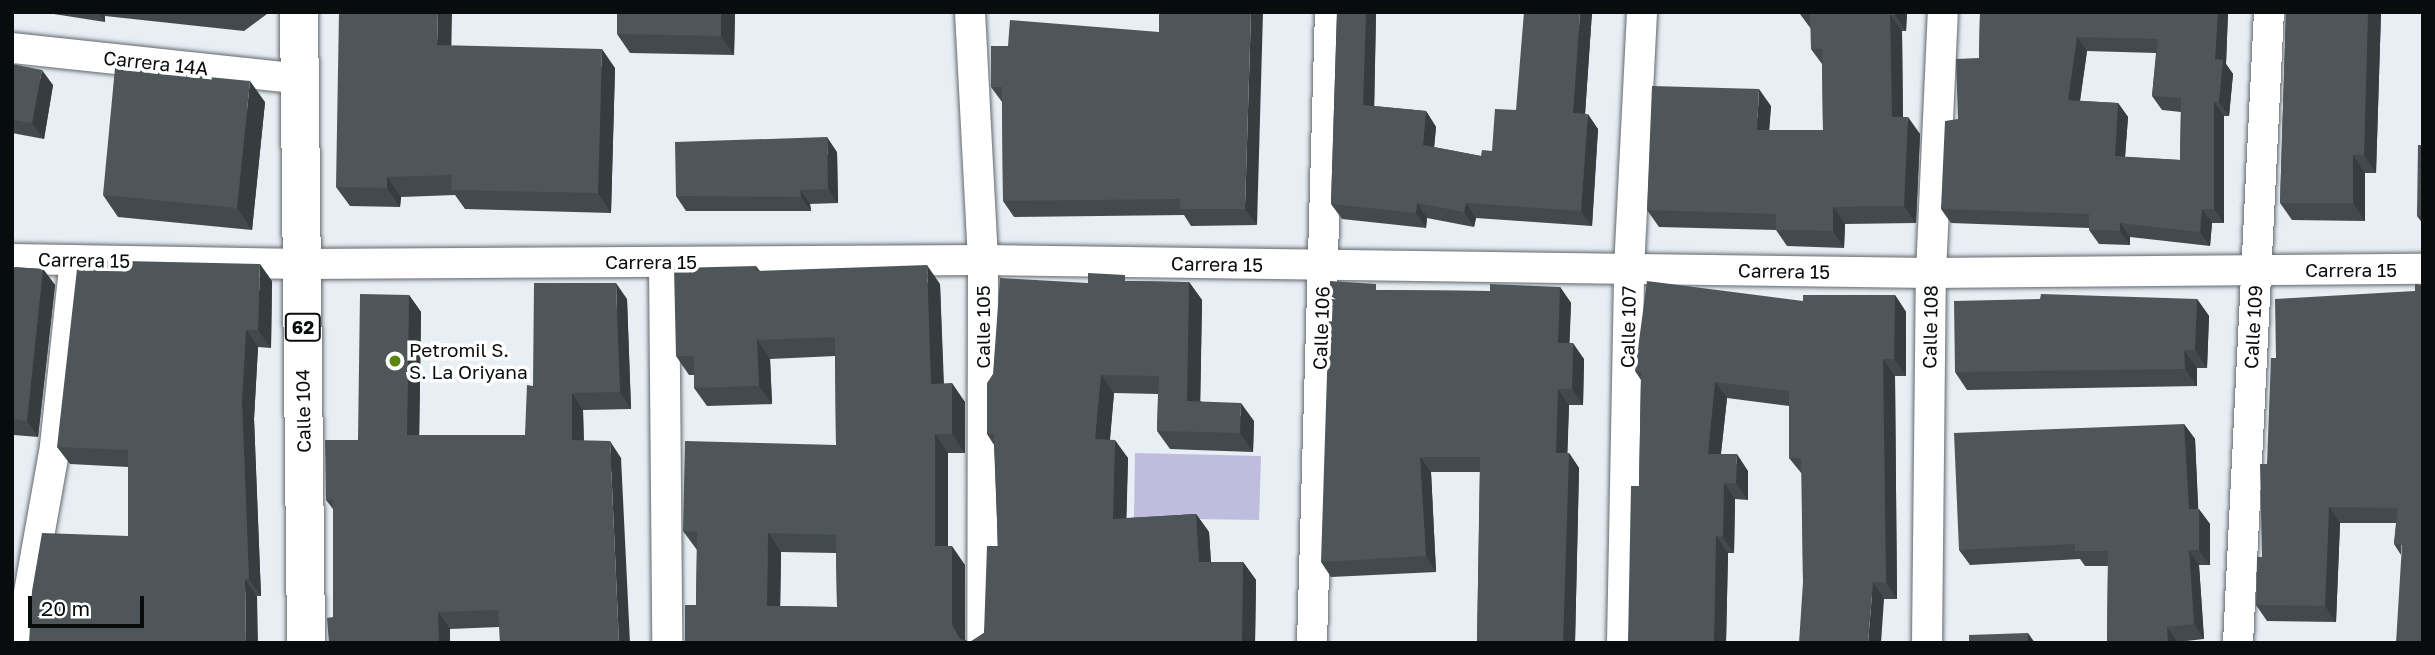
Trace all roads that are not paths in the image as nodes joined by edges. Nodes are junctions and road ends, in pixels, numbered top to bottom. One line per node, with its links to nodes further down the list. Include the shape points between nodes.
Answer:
1 (299, 12): 8 (main road, Calle 104 / 62)
2 (970, 12): 11 (street, Calle 105)
3 (1330, 12): 14 (street, Calle 106)
4 (1642, 12): 15 (street, Calle 107)
5 (1942, 12): 18 (street, Calle 108)
6 (2269, 12): 17 (street, Calle 109)
7 (12, 48): 8 (street, Carrera 14A)
8 (300, 79): 13 (main road, Calle 104 / 62)
9 (12, 259): 10 (street, Carrera 15)
10 (75, 260): 13 (street, Carrera 15); 19 (street, via 55,446)
11 (983, 260): 12 (street, Carrera 15); 14 (street, Carrera 15); 22 (street, Calle 105)
12 (664, 262): 13 (street, Carrera 15); 21 (street)
13 (302, 264): 20 (main road, Calle 104 / 62)
14 (1323, 265): 15 (street, Carrera 15); 23 (street, Calle 106)
15 (1629, 269): 18 (street, Carrera 15); 24 (street, Calle 107)
16 (2423, 269): 17 (street, Carrera 15)
17 (2256, 270): 18 (street, Carrera 15); 26 (street, Calle 109)
18 (1931, 273): 25 (street, Calle 108)
19 (20, 643)
20 (306, 643)
21 (667, 643)
22 (982, 643)
23 (1312, 643)
24 (1622, 643)
25 (1927, 643)
26 (2238, 643)

